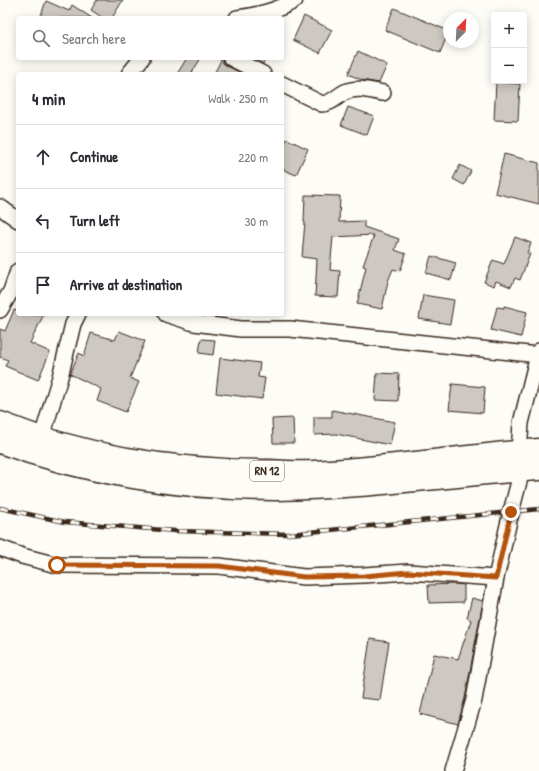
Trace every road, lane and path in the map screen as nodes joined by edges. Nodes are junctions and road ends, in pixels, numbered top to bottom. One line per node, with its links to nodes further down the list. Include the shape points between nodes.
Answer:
1 (295, 0): 2 (street)
2 (250, 16)
3 (140, 60): 5 (street)
4 (235, 60): 6 (street)
5 (131, 72)
6 (259, 72)
7 (284, 85): 8 (street, via 322,104 355,88)
8 (384, 93)
9 (0, 207): 10 (street)
10 (16, 219)
11 (16, 276): 12 (street)
12 (0, 310)
13 (77, 316): 17 (street)
14 (172, 316): 15 (street, via 194,323 241,329 290,329)
15 (539, 353): 19 (street, via 521,423)
16 (0, 423): 17 (highway, RN 12)
17 (42, 437): 19 (highway, RN 12, via 84,450 150,463 201,469 313,472)
18 (0, 442): 19 (highway, RN 12, via 82,467 131,477 188,485 276,489 351,486)
19 (530, 460): 21 (street, via 511,512)
20 (0, 548): 21 (street, via 57,565 219,566 304,577 408,572)
21 (496, 578): 22 (street, via 474,700)
22 (454, 771)

